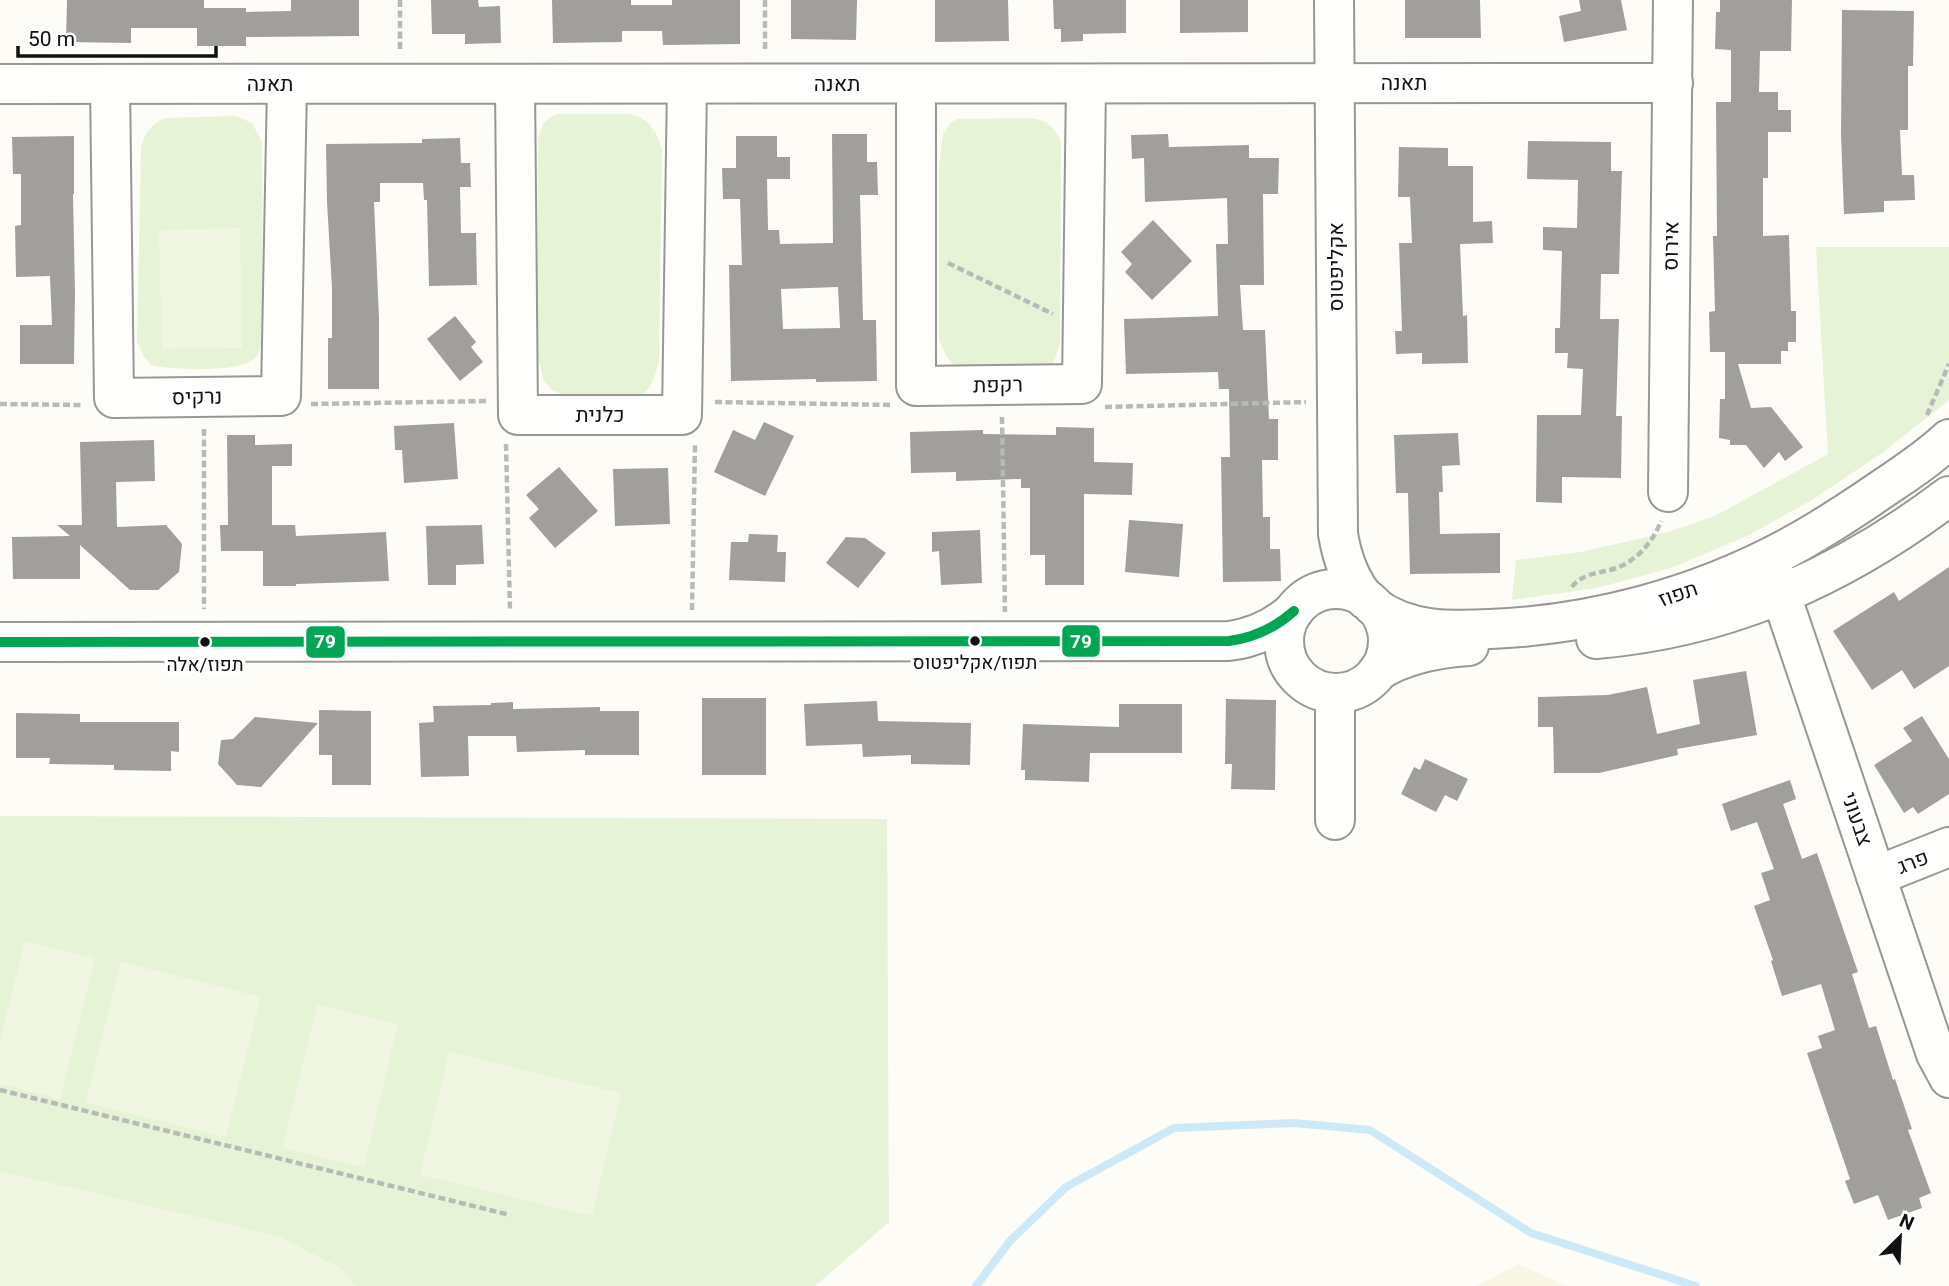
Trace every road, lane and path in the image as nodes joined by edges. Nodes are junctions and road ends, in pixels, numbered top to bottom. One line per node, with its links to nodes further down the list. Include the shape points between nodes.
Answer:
1 (400, 0): 10 (path)
2 (765, 0): 13 (path)
3 (1334, 0): 5 (street, אקליפטוס)
4 (1673, 0): 6 (street, אירוס)
5 (1335, 83): 6 (street, תאנה); 15 (street, תאנה); 24 (street, אקליפטוס)
6 (1673, 83): 29 (street, אירוס)
7 (0, 84): 8 (street, תאנה)
8 (110, 84): 9 (street, תאנה); 23 (street)
9 (287, 84): 10 (street, תאנה); 21 (street)
10 (400, 84): 11 (street, תאנה)
11 (515, 84): 12 (street, תאנה); 26 (street)
12 (687, 84): 13 (street, תאנה); 27 (street)
13 (766, 84): 14 (street, תאנה)
14 (916, 84): 15 (street, תאנה); 16 (street)
15 (1086, 84): 17 (street)
16 (916, 247): 17 (path, via 1046,312); 20 (street)
17 (1083, 315): 18 (street)
18 (1082, 384): 19 (street, רקפת); 24 (path, via 1105,407)
19 (1001, 385): 20 (street, רקפת); 42 (path)
20 (916, 386): 27 (path, via 898,405)
21 (281, 396): 22 (street, נרקיס); 26 (path, via 297,405)
22 (204, 397): 23 (street, נרקיס); 39 (path)
23 (114, 398): 25 (path, via 101,406)
24 (1337, 401): 31 (street, אקליפטוס)
25 (0, 404)
26 (518, 408): 27 (street, כלנית); 40 (path, via 506,432)
27 (682, 408): 41 (path, via 695,436)
28 (1949, 439): 32 (street, תפוז, via 1830,524)
29 (1668, 492): 36 (path, via 1661,523 1641,553 1618,567 1578,580)
30 (1949, 496): 33 (street, תפוז, via 1853,559)
31 (1338, 534): 34 (street, אקליפטוס, via 1347,568); 35 (street, אקליפטוס, via 1321,575)
32 (1768, 558): 33 (street, צבעוני); 36 (street, תפוז, via 1656,602)
33 (1781, 595): 44 (street, תפוז, via 1674,628 1613,637 1454,647 1410,657); 48 (street, צבעוני)
34 (1370, 603): 35 (street, via 1357,594 1327,590); 36 (street, תפוז, via 1400,621 1439,631); 44 (street, via 1387,632 1386,652)
35 (1297, 607): 37 (street, via 1263,631); 43 (street, via 1288,620 1284,640)
36 (1559, 623)
37 (1229, 641): 42 (street); 43 (street)
38 (0, 642): 39 (street)
39 (204, 642): 40 (street)
40 (510, 642): 41 (street)
41 (692, 642): 42 (street)
42 (1006, 642)
43 (1294, 671): 45 (street, via 1315,689)
44 (1378, 671): 45 (street, via 1363,685)
45 (1335, 693): 46 (street)
46 (1335, 820)
47 (1949, 847): 48 (street, פרג)
48 (1876, 876): 49 (street, צבעוני, via 1936,1054)
49 (1949, 1078)
50 (0, 1090): 51 (path)
51 (510, 1215)

